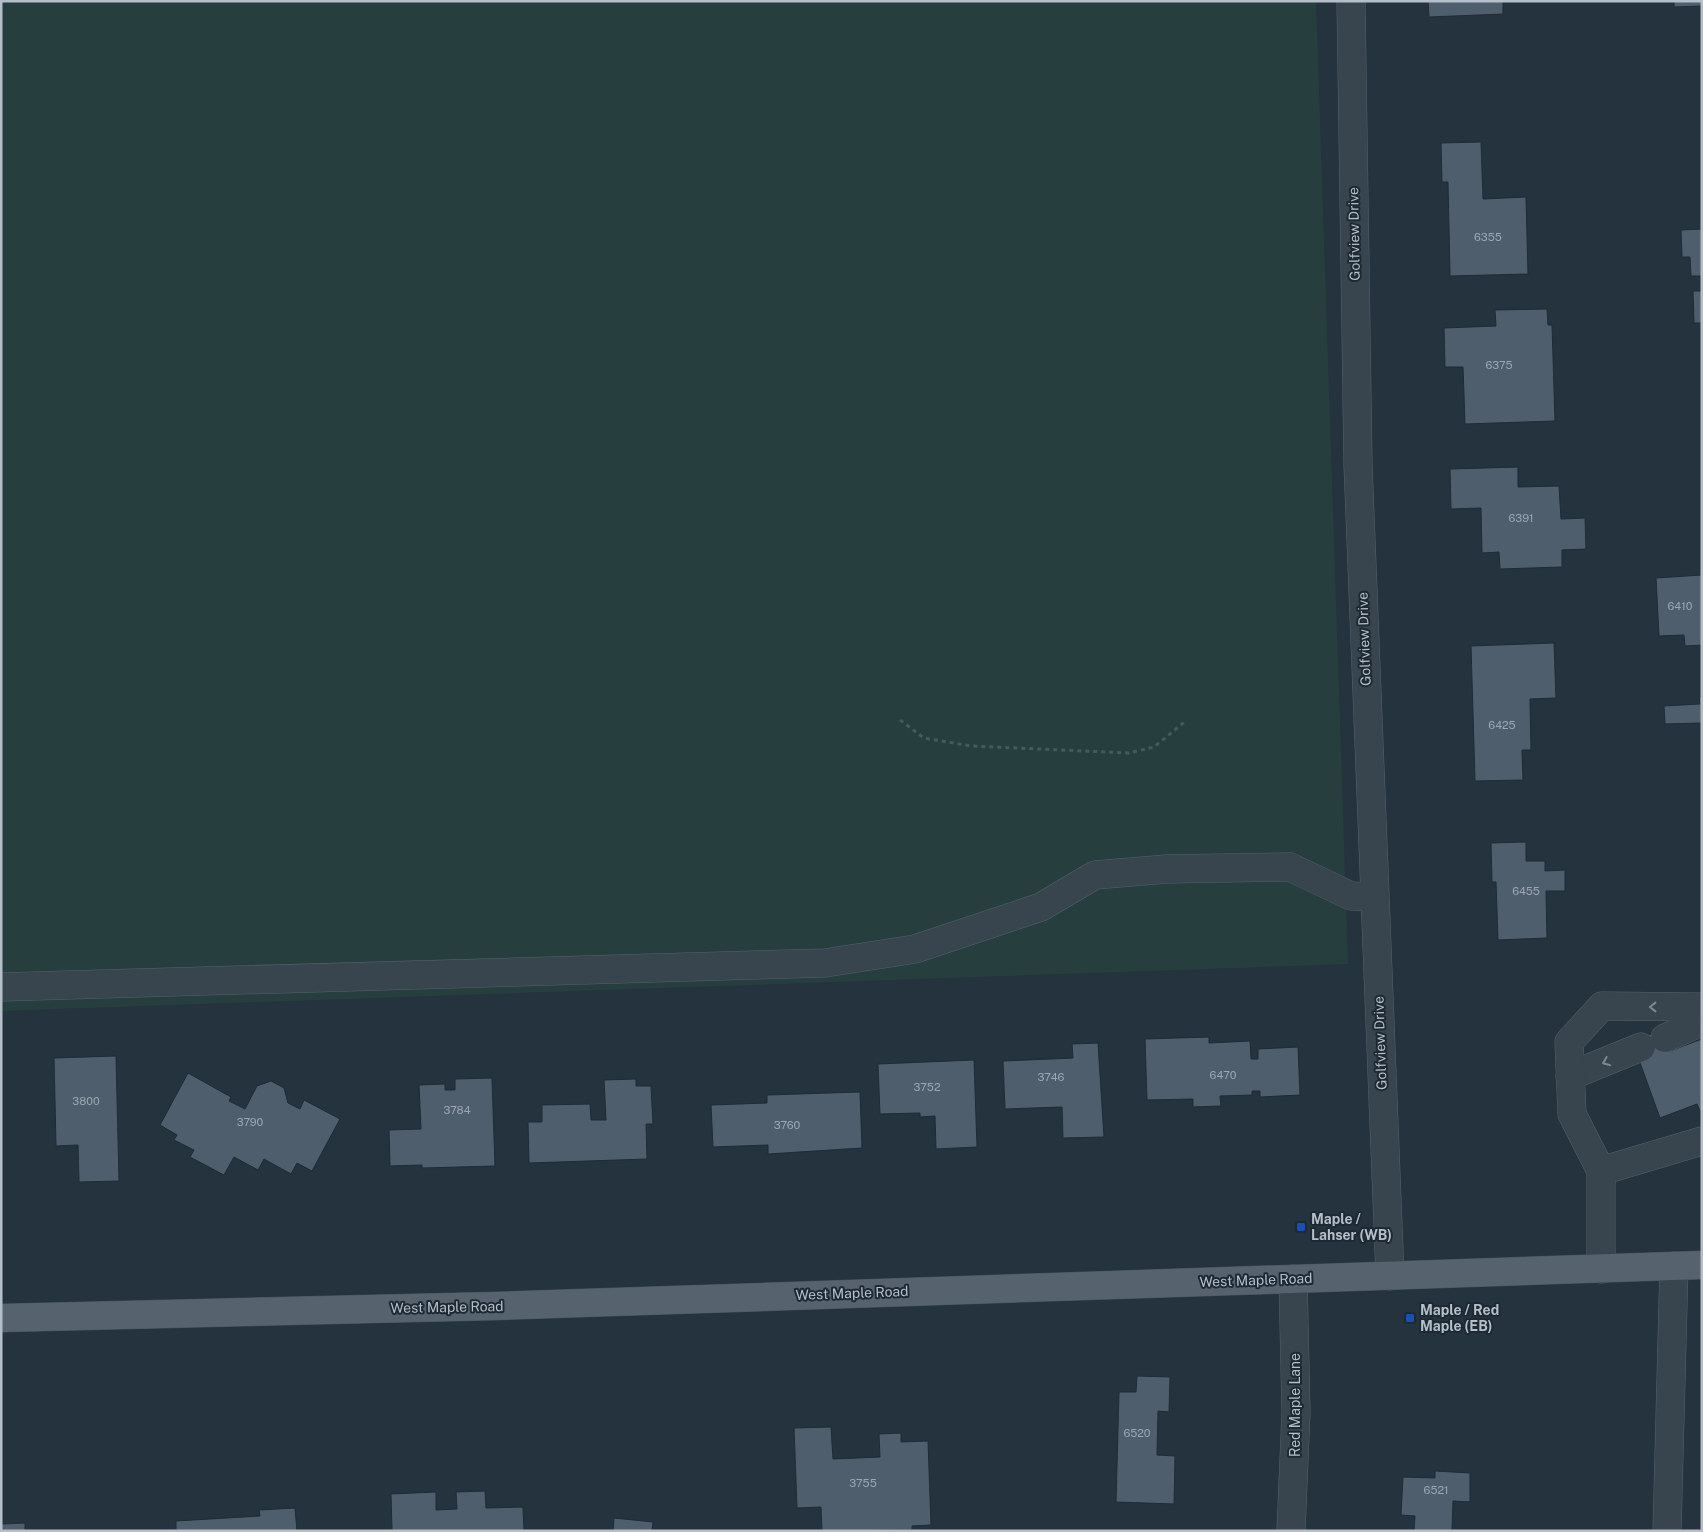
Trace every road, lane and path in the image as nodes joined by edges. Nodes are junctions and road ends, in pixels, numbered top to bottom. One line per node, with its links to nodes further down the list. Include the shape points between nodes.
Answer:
1 (1351, 1): 4 (street, Golfview Drive, via 1358,464)
2 (900, 720): 3 (path, via 924,738 971,746 1129,752 1154,747)
3 (1187, 720)
4 (1374, 897): 5 (street, via 1351,896 1290,867 1167,869 1095,874 1041,907 915,949 824,963); 14 (street, Golfview Drive)
5 (1, 988)
6 (1702, 1007): 8 (street, one-way to 8, via 1602,1006 1569,1042)
7 (1702, 1022): 8 (street, one-way to 8)
8 (1570, 1076): 10 (street, via 1572,1114)
9 (1702, 1141): 10 (street)
10 (1601, 1171): 13 (street)
11 (1702, 1265): 12 (main road, West Maple Road)
12 (1674, 1266): 13 (main road, West Maple Road); 18 (street)
13 (1601, 1269): 14 (main road, West Maple Road)
14 (1390, 1276): 15 (main road, West Maple Road)
15 (1293, 1279): 16 (main road, West Maple Road, via 496,1306); 17 (street, Red Maple Lane, via 1296,1412)
16 (1, 1318)
17 (1291, 1531)
18 (1668, 1531)

